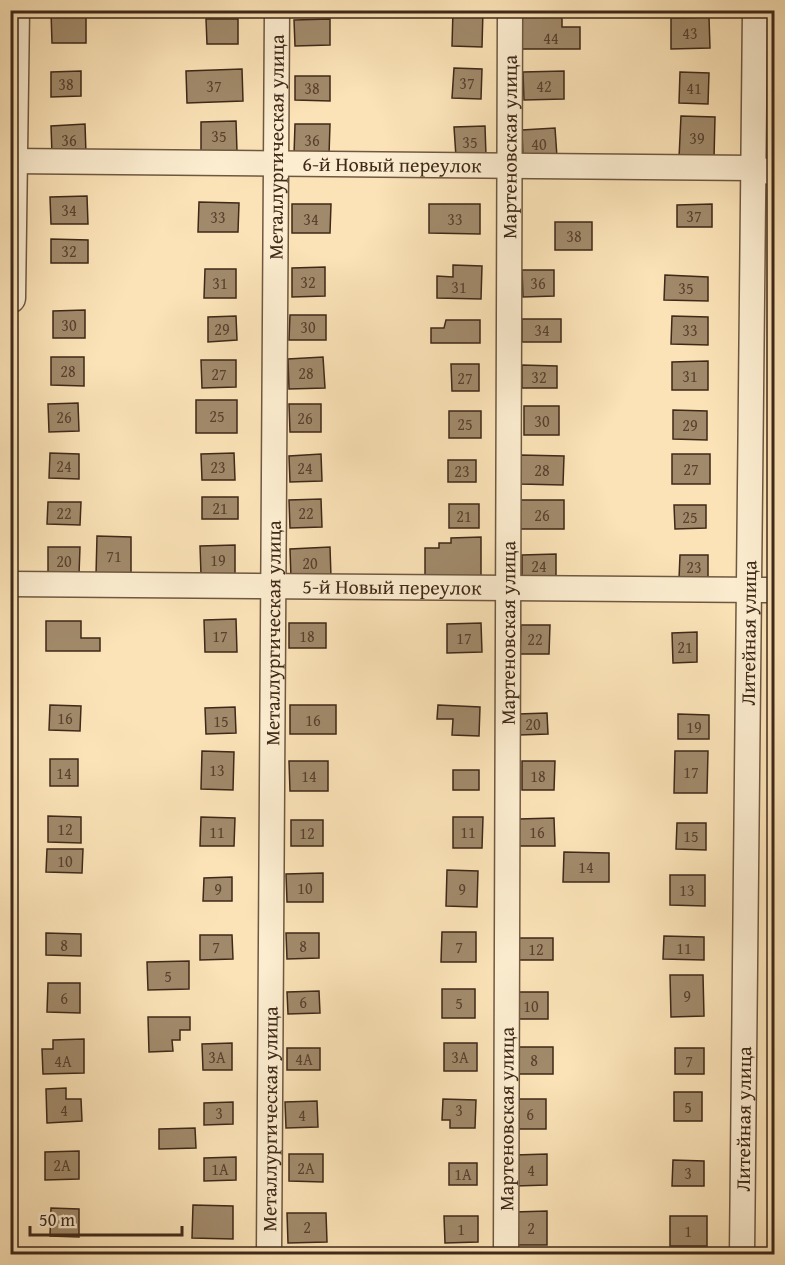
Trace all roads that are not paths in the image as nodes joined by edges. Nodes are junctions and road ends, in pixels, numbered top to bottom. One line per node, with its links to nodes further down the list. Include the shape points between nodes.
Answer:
1 (14, 10): 5 (street)
2 (277, 10): 6 (street, Металлургическая улица)
3 (510, 10): 7 (street, Мартеновская улица)
4 (755, 10): 8 (street, Литейная улица)
5 (12, 161): 6 (street, 6-й Новый переулок); 9 (street)
6 (276, 164): 7 (street, 6-й Новый переулок); 11 (street, Металлургическая улица)
7 (509, 166): 8 (street, 6-й Новый переулок); 12 (street, Мартеновская улица)
8 (764, 170): 13 (street, Литейная улица)
9 (10, 298)
10 (10, 584): 11 (street, 5-й Новый переулок)
11 (273, 586): 12 (street, 5-й Новый переулок); 15 (street, Металлургическая улица)
12 (508, 588): 13 (street, 5-й Новый переулок); 16 (street, Мартеновская улица)
13 (749, 590): 14 (street, 5-й Новый переулок); 17 (street, Литейная улица)
14 (774, 590)
15 (269, 1254)
16 (506, 1254)
17 (742, 1254)

